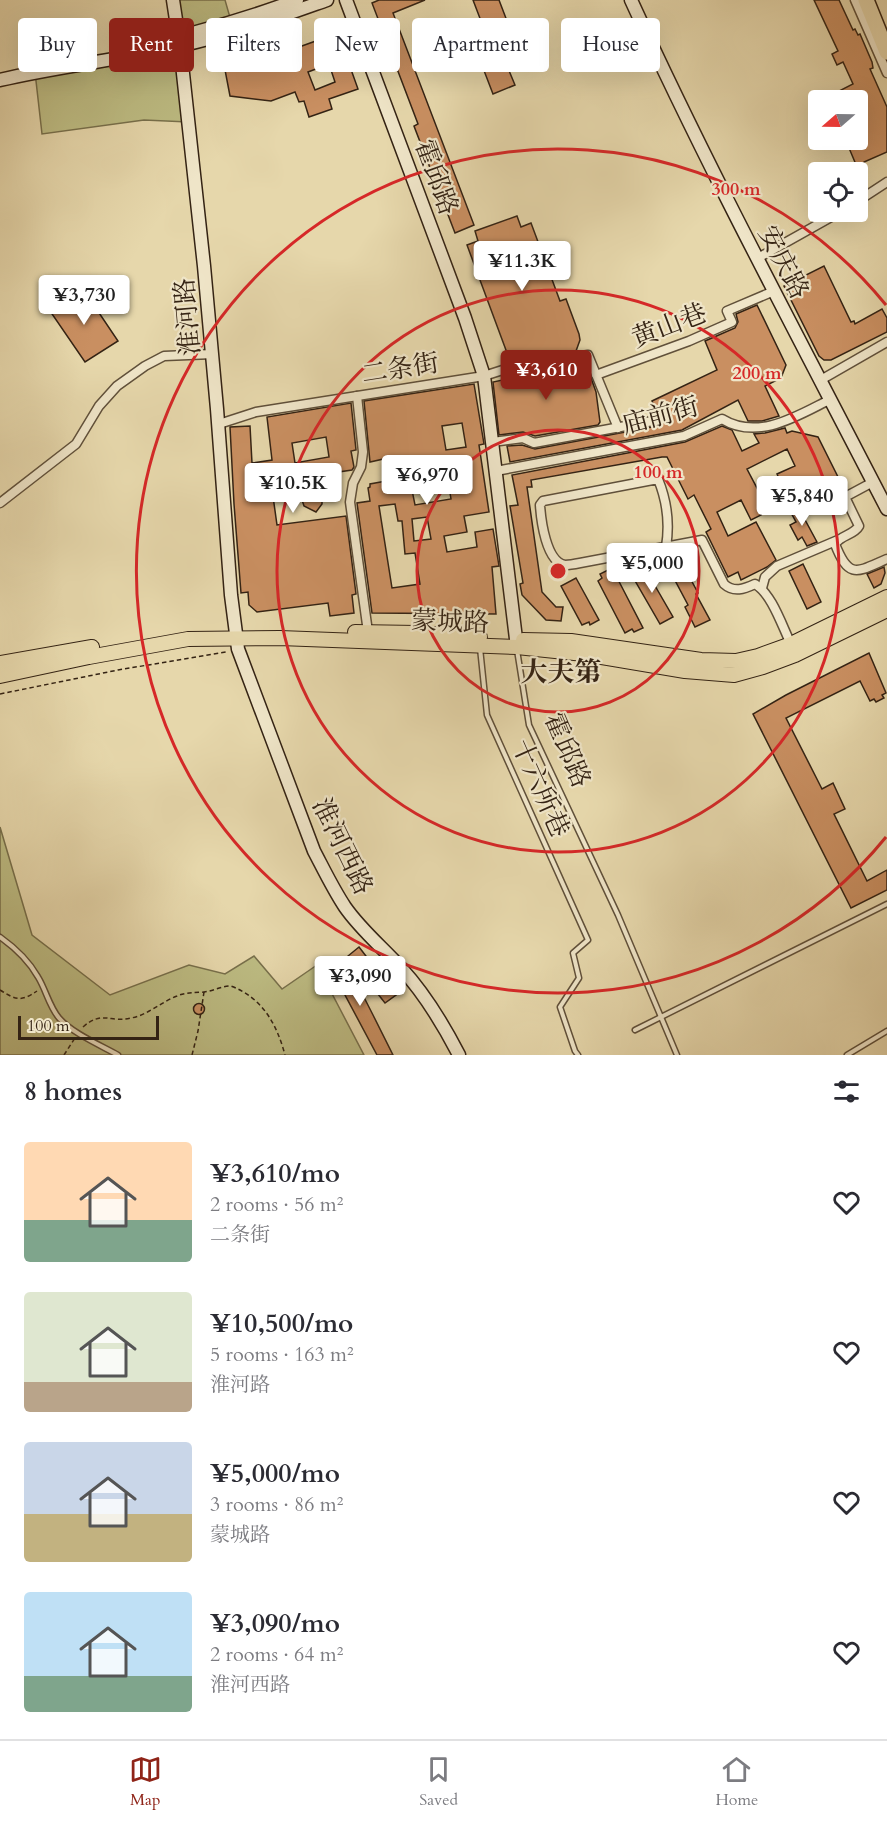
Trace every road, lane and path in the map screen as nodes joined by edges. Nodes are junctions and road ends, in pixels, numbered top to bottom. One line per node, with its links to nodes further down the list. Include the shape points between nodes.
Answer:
1 (172, 0): 8 (street, 淮河路)
2 (297, 0): 9 (street)
3 (327, 0): 11 (street, via 257,24)
4 (346, 0): 27 (street, 霍邱路)
5 (631, 0): 22 (street, 安庆路)
6 (855, 0): 17 (street)
7 (866, 0): 10 (highway)
8 (175, 18)
9 (194, 36)
10 (884, 36): 12 (highway)
11 (194, 38)
12 (887, 52)
13 (109, 54): 16 (street)
14 (109, 56): 18 (street)
15 (182, 72): 25 (street, 淮河路)
16 (0, 73)
17 (887, 73)
18 (0, 80)
19 (887, 182): 20 (street)
20 (868, 194)
21 (822, 222): 22 (street)
22 (758, 258): 23 (street, 安庆路)
23 (774, 291): 26 (street, 黄山巷, via 727,311 732,322); 28 (street, 安庆路)
24 (887, 342): 28 (street)
25 (213, 354): 32 (street, 淮河路); 37 (street, via 165,356 117,386 99,406 76,444)
26 (596, 375): 27 (street, 二条街, via 588,355 512,367); 33 (street)
27 (484, 376): 29 (street, 二条街); 34 (street, 霍邱路)
28 (819, 381): 30 (street, 安庆路)
29 (357, 396): 32 (street, 二条街, via 256,412); 45 (street, via 363,452 350,502)
30 (830, 400): 35 (street, 庙前街, via 771,426 751,428 723,419 684,436); 36 (street, 安庆路)
31 (658, 420): 33 (street)
32 (219, 424): 46 (street, 淮河路)
33 (618, 428): 34 (street, via 534,443 525,438)
34 (492, 442): 35 (street, 霍邱路)
35 (496, 471): 47 (street, 霍邱路)
36 (873, 482): 38 (street, 安庆路); 39 (street, via 845,497 859,526)
37 (0, 503)
38 (887, 509)
39 (838, 540): 41 (street, via 835,544 839,552 854,571); 42 (street, via 777,566 765,577)
40 (666, 547): 40 (street, via 565,565 550,551 540,505 543,501 658,479 667,510); 42 (street, via 702,540 729,588 755,584)
41 (887, 559)
42 (762, 588): 48 (street)
43 (887, 597): 48 (main road, 蒙城路)
44 (887, 610): 47 (main road, 蒙城路, via 795,655 734,675 685,671)
45 (368, 632): 46 (main road, 蒙城路); 47 (main road, 蒙城路)
46 (237, 639): 49 (main road, 蒙城路); 50 (main road, 蒙城路, via 166,634); 51 (main road, 蒙城路, via 188,639); 52 (path, via 118,670); 66 (street, 淮河西路, via 323,869 361,928 402,968 430,1005)
47 (517, 643): 48 (main road, 蒙城路, via 571,641 718,661 758,656); 49 (main road, 蒙城路); 58 (lane, 霍邱路, via 529,725)
48 (791, 644)
49 (480, 646): 67 (lane, 十六所巷, via 487,715 588,940 573,953 579,978 560,1007)
50 (0, 663)
51 (0, 676)
52 (0, 694)
53 (887, 904): 58 (lane)
54 (0, 937): 55 (lane, via 13,947)
55 (43, 986): 56 (path, via 22,999); 61 (lane, via 59,1018)
56 (0, 990)
57 (204, 992): 61 (path, via 177,996 129,1019 99,1018); 64 (path); 65 (path, via 231,986 256,1001 276,1028)
58 (661, 1017): 59 (lane); 68 (lane, 霍邱路)
59 (635, 1030)
60 (887, 1031): 69 (lane)
61 (78, 1032): 62 (path); 63 (lane)
62 (64, 1055)
63 (118, 1055)
64 (192, 1055)
65 (285, 1055)
66 (459, 1055)
67 (578, 1055)
68 (677, 1055)
69 (847, 1055)

